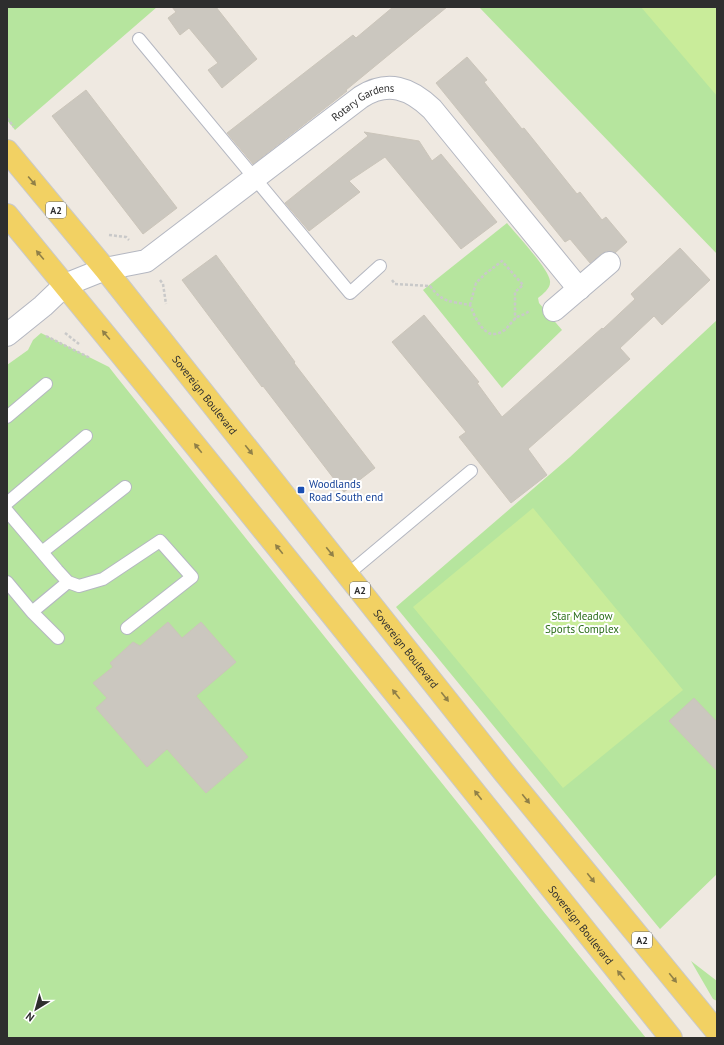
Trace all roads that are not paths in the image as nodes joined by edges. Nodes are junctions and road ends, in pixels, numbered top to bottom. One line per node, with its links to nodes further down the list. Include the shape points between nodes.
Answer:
1 (139, 39): 3 (lane)
2 (7, 151): 7 (main road, Sovereign Boulevard / A2, one-way to 7)
3 (255, 179): 6 (lane, via 350,293); 7 (street, Rotary Gardens, via 146,261); 9 (street, Rotary Gardens, via 365,94 380,88 401,89 432,109)
4 (7, 215): 8 (main road, Sovereign Boulevard, one-way to 4)
5 (609, 263): 9 (street)
6 (380, 266)
7 (105, 269): 8 (street, Rotary Gardens); 20 (main road, Sovereign Boulevard / A2, one-way to 20)
8 (65, 286): 11 (street, Rotary Gardens); 27 (main road, Sovereign Boulevard, one-way to 8, via 464,777)
9 (579, 290): 10 (street)
10 (554, 310)
11 (7, 335)
12 (46, 384): 13 (lane)
13 (7, 417)
14 (86, 436): 17 (lane)
15 (471, 471): 20 (lane)
16 (125, 487): 19 (lane)
17 (7, 503)
18 (7, 511): 19 (lane)
19 (42, 552): 22 (lane)
20 (348, 574): 26 (main road, Sovereign Boulevard / A2, one-way to 26, via 503,771)
21 (7, 582): 23 (lane)
22 (68, 582): 23 (lane); 24 (lane, via 78,586 103,579 160,541 192,577)
23 (32, 612): 25 (lane)
24 (127, 628)
25 (58, 638)
26 (717, 1032)
27 (671, 1038)

